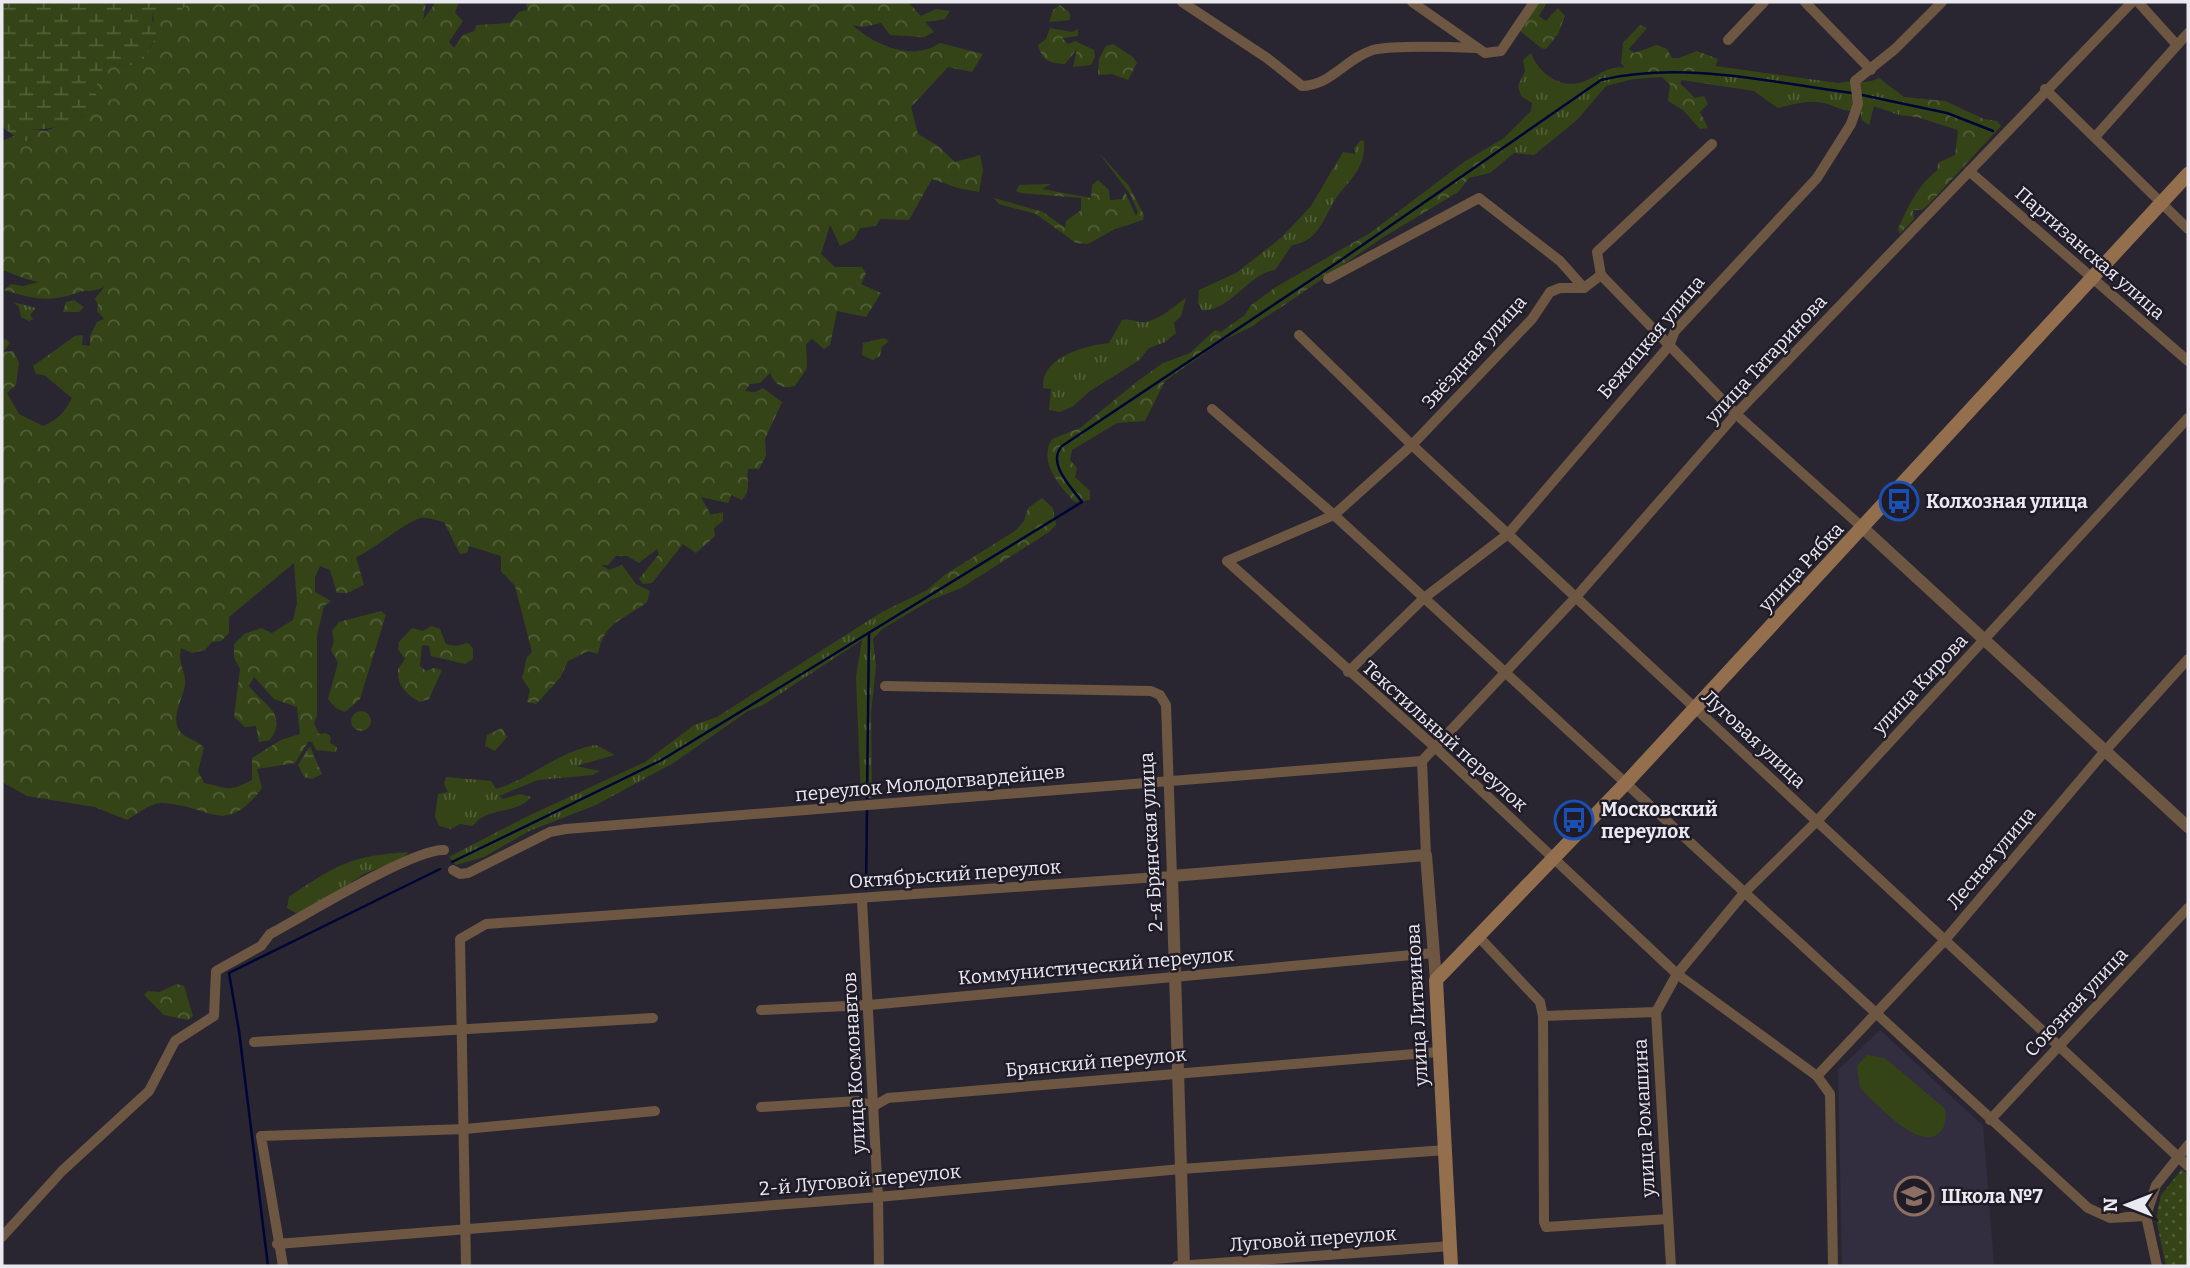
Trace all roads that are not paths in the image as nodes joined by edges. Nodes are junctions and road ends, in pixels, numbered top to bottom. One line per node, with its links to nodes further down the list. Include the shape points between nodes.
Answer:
1 (1182, 2): 12 (street, via 1301,86 1329,79 1378,49)
2 (1412, 2): 12 (street)
3 (1534, 2): 12 (street, via 1501,51 1485,53)
4 (1764, 2): 10 (street)
5 (1805, 2): 13 (street)
6 (1942, 2): 13 (street, Бежицкая улица)
7 (2132, 2): 14 (street, улица Татаринова)
8 (2138, 2): 11 (street)
9 (2188, 33): 11 (street)
10 (1728, 40)
11 (2176, 44): 15 (street)
12 (1477, 48)
13 (1871, 70): 26 (street, Бежицкая улица, via 1855,81 1858,104 1851,124 1817,178 1675,331)
14 (2045, 89): 15 (street); 17 (street, улица Татаринова)
15 (2095, 136): 19 (street)
16 (1712, 144): 21 (street, via 1597,252)
17 (1969, 171): 22 (street, Партизанская улица); 29 (street, улица Татаринова)
18 (2188, 174): 19 (main road, улица Рябка)
19 (2160, 204): 20 (street); 22 (main road, улица Рябка)
20 (2188, 229)
21 (1601, 275): 24 (street); 26 (street)
22 (2093, 278): 27 (street, Партизанская улица); 33 (main road, улица Рябка)
23 (1328, 279): 24 (street, via 1479,198 1560,261)
24 (1584, 288): 31 (street, Звёздная улица, via 1550,292 1532,319)
25 (1299, 335): 31 (street, Луговая улица)
26 (1669, 346): 29 (street); 34 (street, Бежицкая улица)
27 (2188, 361)
28 (1212, 409): 32 (street)
29 (1737, 414): 33 (street); 36 (street, улица Татаринова)
30 (2188, 418): 38 (street, улица Кирова)
31 (1412, 445): 32 (street, Звёздная улица); 34 (street, Луговая улица)
32 (1334, 515): 35 (street, Звёздная улица); 37 (street)
33 (1863, 528): 38 (street); 43 (main road, улица Рябка)
34 (1508, 534): 36 (street, Луговая улица); 37 (street, Бежицкая улица)
35 (1227, 561): 40 (street, Текстильный переулок)
36 (1576, 597): 41 (street, улица Татаринова); 43 (street, Луговая улица)
37 (1424, 598): 40 (street, Бежицкая улица); 41 (street)
38 (1985, 640): 45 (street); 49 (street, улица Кирова)
39 (2188, 659): 45 (street, Лесная улица)
40 (1348, 672): 44 (street, Текстильный переулок)
41 (1505, 673): 44 (street, улица Татаринова); 48 (street)
42 (884, 687): 47 (street, 2-я Брянская улица, via 1151,691 1166,705)
43 (1696, 708): 48 (main road, улица Рябка); 49 (street, Луговая улица)
44 (1436, 748): 46 (street); 53 (street, Текстильный переулок)
45 (2105, 751): 50 (street); 60 (street, Лесная улица)
46 (1422, 761): 47 (street, переулок Молодогвардейцев); 52 (street, улица Литвинова)
47 (1168, 781): 54 (street, переулок Молодогвардейцев, via 566,829 550,832 468,873); 55 (street, 2-я Брянская улица)
48 (1625, 784): 53 (main road, улица Рябка); 56 (street)
49 (1817, 821): 56 (street, улица Кирова); 60 (street, Луговая улица)
50 (2188, 827)
51 (444, 850): 91 (street, via 404,862 270,934 261,946 216,971 214,1016 175,1041 149,1091 62,1171)
52 (1426, 855): 55 (street, Октябрьский переулок); 61 (street, улица Литвинова)
53 (1555, 858): 59 (main road, улица Рябка); 62 (street, Текстильный переулок)
54 (453, 870)
55 (1172, 876): 57 (street, Октябрьский переулок); 63 (street, 2-я Брянская улица)
56 (1744, 893): 62 (street, улица Кирова); 68 (street)
57 (862, 900): 65 (street, улица Космонавтов); 71 (street, Октябрьский переулок, via 486,924 460,939)
58 (2188, 908): 73 (street, Союзная улица)
59 (1478, 936): 64 (main road, улица Рябка); 69 (street, via 1533,992 1541,1002)
60 (1945, 940): 68 (street, Лесная улица); 73 (street, Луговая улица)
61 (1434, 953): 63 (street, Коммунистический переулок); 64 (street, улица Литвинова)
62 (1677, 974): 67 (street, улица Ромашина); 76 (street, Текстильный переулок)
63 (1177, 975): 65 (street, Коммунистический переулок); 75 (street, 2-я Брянская улица)
64 (1436, 980): 74 (main road, улица Литвинова)
65 (869, 1005): 66 (street, Коммунистический переулок); 77 (street, улица Космонавтов)
66 (761, 1010)
67 (1656, 1012): 69 (street); 89 (street, улица Ромашина)
68 (1875, 1014): 76 (street, Лесная улица); 80 (street)
69 (1543, 1016): 89 (street, via 1546,1227)
70 (653, 1018): 71 (street)
71 (460, 1028): 72 (street); 81 (street)
72 (254, 1042)
73 (2059, 1046): 80 (street, Союзная улица); 84 (street, Луговая улица)
74 (1438, 1052): 75 (street, Брянский переулок); 83 (main road, улица Литвинова)
75 (1180, 1072): 77 (street, Брянский переулок, via 888,1098); 86 (street, 2-я Брянская улица)
76 (1817, 1076): 101 (street, via 1830,1094)
77 (874, 1105): 78 (street, Брянский переулок, via 858,1101); 87 (street, улица Космонавтов)
78 (761, 1107)
79 (655, 1111): 81 (street)
80 (1990, 1120): 88 (street, via 2088,1208 2110,1218)
81 (465, 1129): 90 (street); 92 (street, via 261,1136)
82 (2188, 1145): 84 (street)
83 (1446, 1150): 86 (street, 2-й Луговой переулок); 93 (main road, улица Литвинова)
84 (2178, 1156): 85 (street, Луговая улица); 88 (street, via 2156,1185)
85 (2188, 1166)
86 (1181, 1169): 87 (street, 2-й Луговой переулок); 98 (street, 2-я Брянская улица)
87 (878, 1197): 90 (street, 2-й Луговой переулок); 96 (street, улица Космонавтов)
88 (2146, 1216): 102 (street)
89 (1668, 1219): 100 (street, улица Ромашина)
90 (466, 1229): 92 (street, 2-й Луговой переулок); 95 (street)
91 (2, 1237)
92 (277, 1244): 94 (street)
93 (1451, 1246): 98 (street, Луговой переулок); 99 (main road, улица Литвинова)
94 (283, 1266)
95 (466, 1266)
96 (879, 1266)
97 (1177, 1266): 98 (street, Луговой переулок)
98 (1184, 1266)
99 (1451, 1266)
100 (1671, 1266)
101 (1833, 1266)
102 (2157, 1266)

